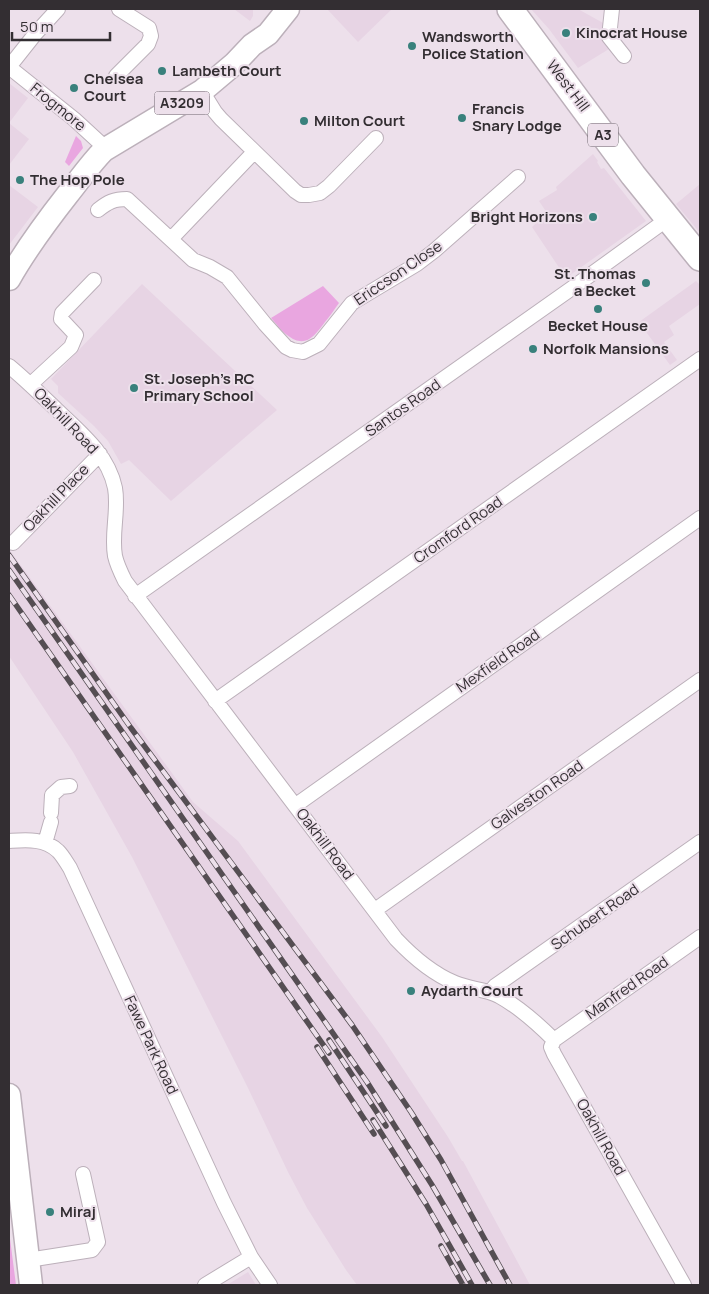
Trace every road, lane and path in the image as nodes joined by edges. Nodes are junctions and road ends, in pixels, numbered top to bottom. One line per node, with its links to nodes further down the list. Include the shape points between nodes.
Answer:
1 (119, 9): 10 (street, via 149,28 151,36 148,44)
2 (267, 9): 7 (main road, A3209)
3 (288, 9): 7 (main road, A3209, via 268,34)
4 (510, 9): 17 (highway, West Hill / A3, via 633,175)
5 (612, 9): 8 (street, via 609,37)
6 (52, 11): 9 (street)
7 (252, 45): 11 (main road, A3209)
8 (624, 56)
9 (9, 67): 13 (street, Frogmore, via 94,136)
10 (116, 76)
11 (202, 91): 13 (main road, A3209); 14 (street, via 215,112)
12 (376, 138): 14 (street, via 320,193 309,196 295,191)
13 (104, 150): 20 (main road, A3209, via 46,222)
14 (254, 152): 18 (street)
15 (518, 177): 18 (street, Ericcson Close, via 434,251 352,304 319,344 304,352 286,347 227,277 192,260)
16 (98, 210): 18 (street, Ericcson Close, via 116,199 126,199)
17 (669, 218): 19 (highway, West Hill / A3); 28 (street, Santos Road)
18 (171, 239)
19 (700, 256)
20 (9, 279)
21 (94, 280): 24 (street, via 62,313 61,319 76,336 71,347)
22 (700, 359): 30 (street, Cromford Road)
23 (9, 366): 24 (street, Oakhill Road)
24 (31, 384): 25 (street, Oakhill Road)
25 (100, 454): 27 (street, Oakhill Place); 28 (street, Oakhill Road, via 115,488 115,558)
26 (700, 518): 32 (street, Mexfield Road)
27 (13, 543)
28 (136, 596): 30 (street, Oakhill Road)
29 (700, 680): 36 (street, Galveston Road)
30 (215, 701): 32 (street, Oakhill Road)
31 (70, 786): 35 (street, via 61,787 52,795)
32 (296, 805): 36 (street, Oakhill Road)
33 (9, 842): 35 (street, via 36,840)
34 (700, 842): 38 (street, Schubert Road)
35 (45, 843): 42 (street, Fawe Park Road, via 58,851 70,868)
36 (374, 910): 38 (street, Oakhill Road, via 411,955 431,970 454,982)
37 (700, 937): 39 (street, Manfred Road)
38 (490, 992): 39 (street, Oakhill Road, via 508,1001)
39 (554, 1040): 47 (street, Oakhill Road, via 551,1047 554,1054)
40 (9, 1095): 43 (main road)
41 (83, 1174): 43 (street, via 98,1242 92,1250)
42 (251, 1257): 45 (street); 46 (street, Fawe Park Road)
43 (28, 1260): 44 (main road)
44 (31, 1285)
45 (205, 1285)
46 (270, 1285)
47 (684, 1285)

